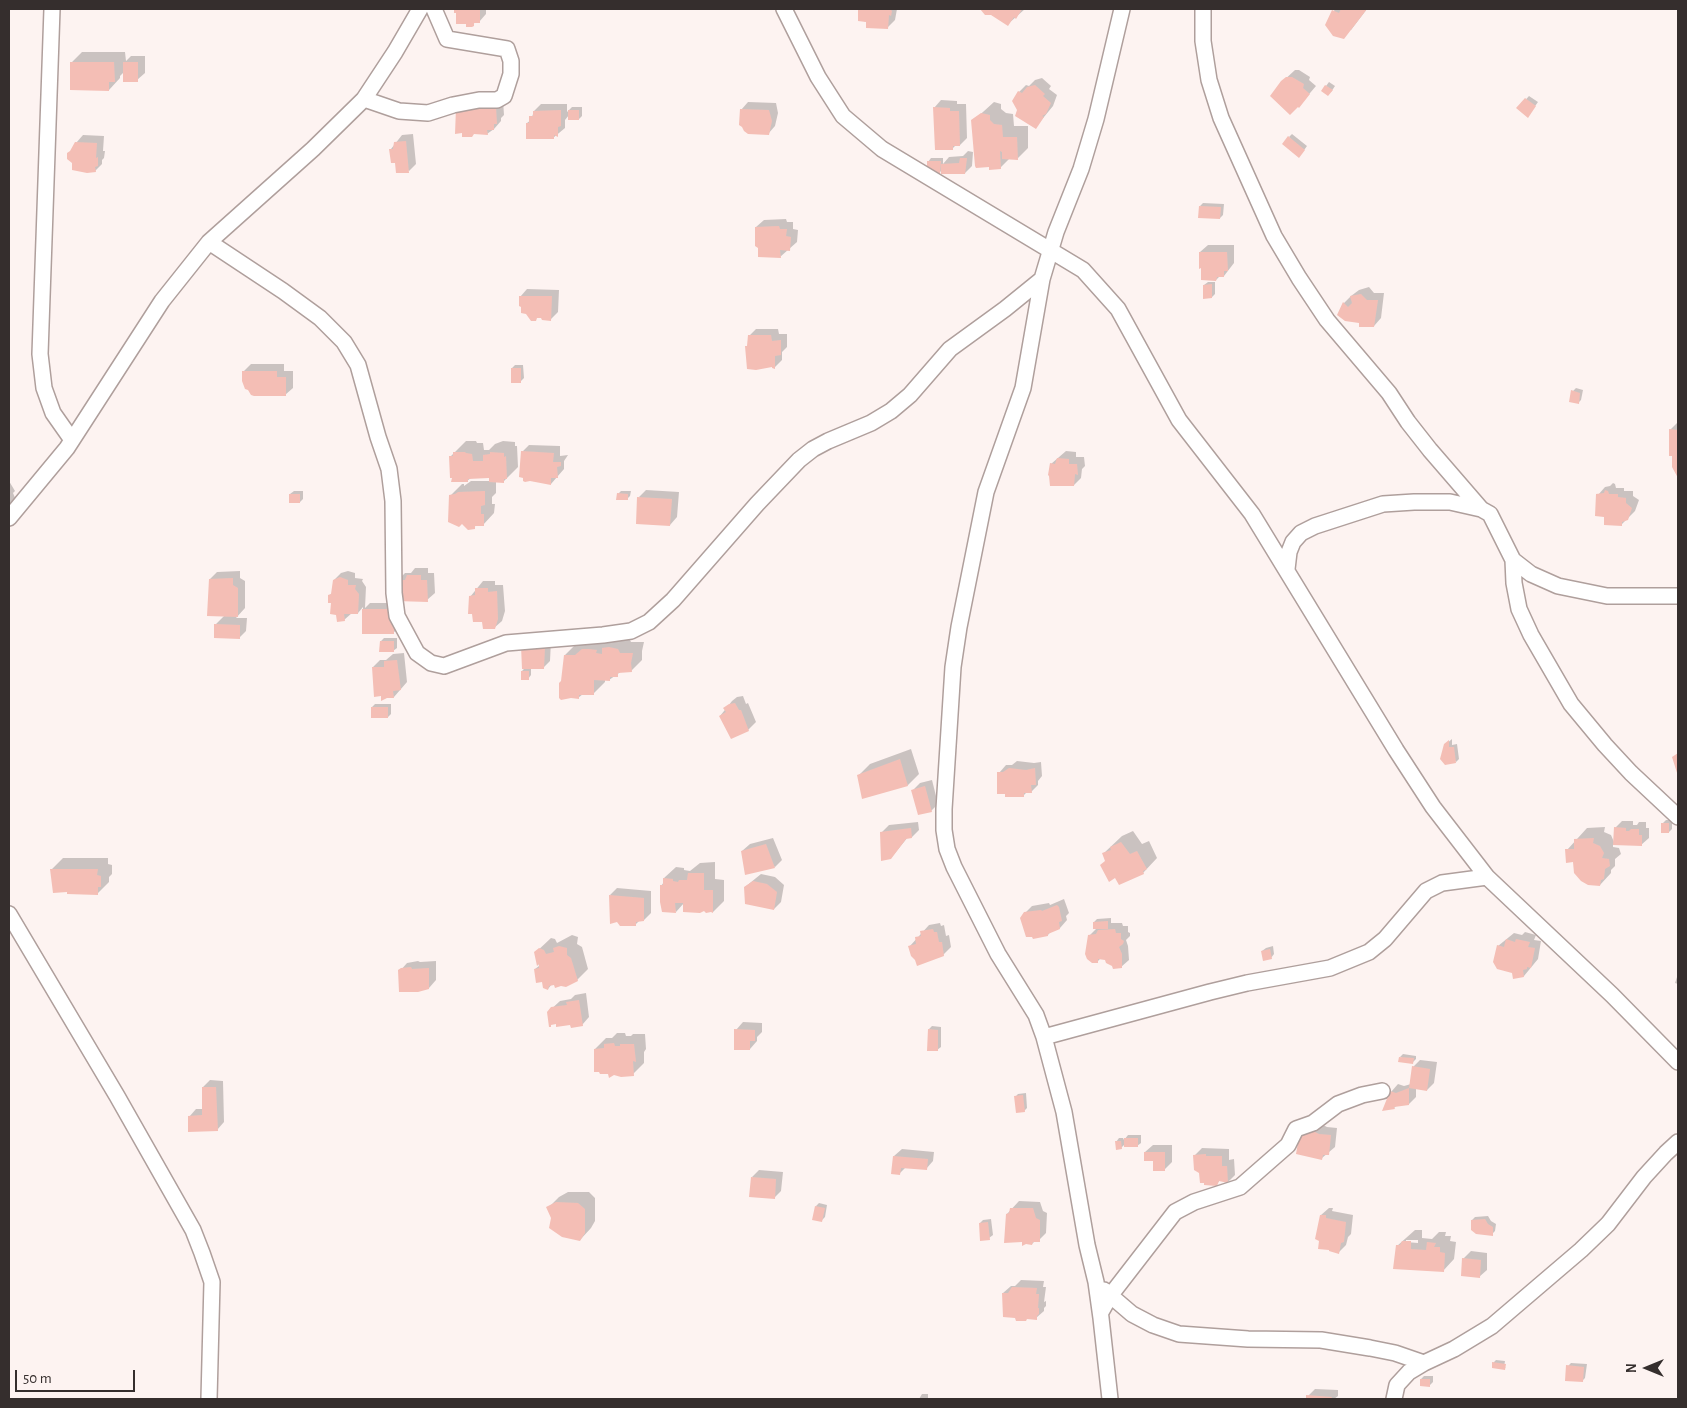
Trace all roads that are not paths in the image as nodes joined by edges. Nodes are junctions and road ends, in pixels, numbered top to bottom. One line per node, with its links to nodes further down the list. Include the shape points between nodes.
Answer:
1 (52, 9): 11 (street, via 40,354 44,388 53,413)
2 (420, 9): 7 (street)
3 (434, 9): 7 (street, via 447,39 507,49 511,74 504,96 428,113 399,111)
4 (784, 9): 9 (street, via 818,77 843,116 882,149)
5 (1122, 9): 9 (street, via 1096,119)
6 (1203, 9): 12 (street, via 1203,41 1209,80 1224,126 1274,236 1327,320)
7 (364, 99): 8 (street)
8 (209, 242): 10 (street, via 320,318 344,342 358,365 389,469 397,616 418,653 431,663 444,666 506,643 631,631 649,622 673,600 799,460 828,441 891,411 910,395 950,349); 11 (street, via 162,302)
9 (1051, 250): 10 (street); 15 (street, via 1083,270 1118,309 1180,420 1252,514)
10 (1042, 279): 21 (street, via 1023,388 986,492 959,627 953,667 944,830 954,867 998,954 1036,1015)
11 (72, 440): 13 (street)
12 (1481, 509): 14 (street, via 1490,514); 15 (street, via 1450,502 1383,504 1301,533 1288,552)
13 (9, 518)
14 (1513, 560): 16 (street, via 1531,574 1558,586 1607,596); 17 (street, via 1519,609 1571,704 1631,774)
15 (1287, 570): 18 (street, via 1422,791)
16 (1678, 596)
17 (1678, 818)
18 (1487, 877): 21 (street, via 1442,883 1426,891 1385,939 1369,952 1330,968 1247,983); 22 (street)
19 (9, 914): 20 (street)
20 (16, 938): 29 (street, via 126,1111 193,1230 212,1282)
21 (1044, 1037): 25 (street, via 1064,1112)
22 (1678, 1062)
23 (1382, 1091): 26 (street, via 1362,1094 1338,1104 1313,1123 1296,1129 1288,1145 1240,1187 1194,1202 1176,1212)
24 (1678, 1142): 28 (street, via 1644,1177 1608,1224 1581,1250 1492,1326 1454,1349)
25 (1096, 1282): 26 (street); 27 (street)
26 (1110, 1296): 27 (street); 28 (street, via 1132,1314 1179,1334 1321,1340 1395,1353)
27 (1101, 1312): 30 (street)
28 (1424, 1362): 31 (street, via 1397,1385)
29 (209, 1399)
30 (1110, 1399)
31 (1394, 1399)

